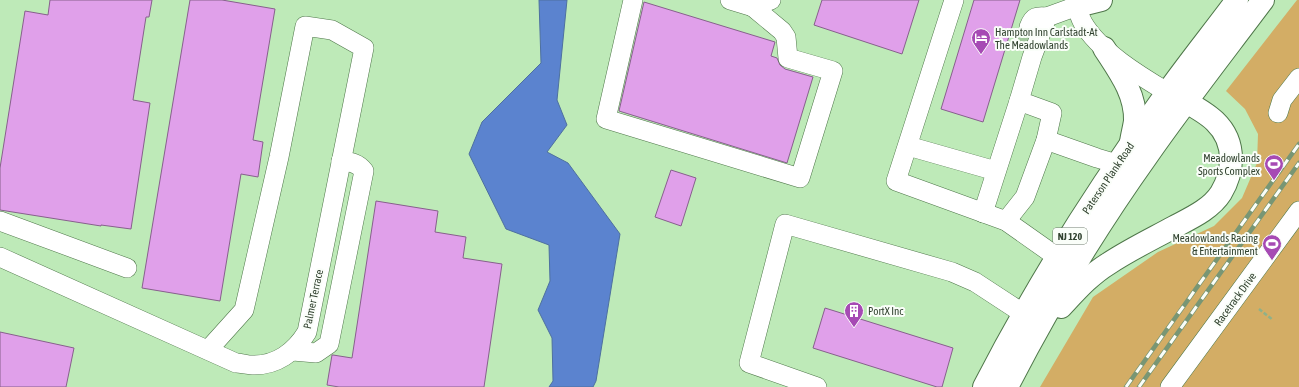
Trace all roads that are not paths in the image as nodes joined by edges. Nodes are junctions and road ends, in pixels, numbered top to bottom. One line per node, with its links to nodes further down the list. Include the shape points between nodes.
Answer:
1 (633, 0): 9 (street, via 606,119 800,178 833,71 788,58 786,37 782,31)
2 (730, 0): 9 (street)
3 (771, 0): 9 (street)
4 (954, 0): 21 (street)
5 (1101, 0): 8 (main road)
6 (1237, 0): 16 (main road, Paterson Plank Road / NJ 120)
7 (1263, 0): 16 (main road, NJ 120)
8 (1076, 3): 10 (street); 13 (street, via 1083,23)
9 (753, 7)
10 (1047, 16): 11 (street, via 1037,16); 14 (street)
11 (1029, 27)
12 (1023, 46): 14 (street)
13 (1104, 48): 16 (street); 20 (main road, via 1126,82 1133,99 1135,121)
14 (1030, 66): 17 (street)
15 (1299, 78): 18 (street, via 1282,100)
16 (1176, 97): 20 (main road, Paterson Plank Road / NJ 120); 33 (main road, Paterson Plank Road / NJ 120, via 1146,157 1064,284); 33 (main road, via 1199,109 1217,123 1229,141 1229,175 1221,194 1195,216 1095,273)
17 (1019, 101): 19 (street, via 1052,114); 24 (street)
18 (1278, 113)
19 (1046, 140): 23 (street); 28 (street, via 1026,197)
20 (1130, 145): 23 (main road, Paterson Plank Road / NJ 120)
21 (908, 146): 24 (street); 26 (street, via 896,182)
22 (341, 161): 34 (street, Palmer Terrace, via 364,48 332,30 305,26 279,157 244,310); 35 (street, Palmer Terrace, via 307,332); 35 (street, via 354,162 364,171 329,344 316,353)
23 (1117, 164): 29 (main road, Paterson Plank Road / NJ 120)
24 (996, 171): 26 (street)
25 (1299, 211): 39 (street, Racetrack Drive)
26 (983, 212): 28 (street)
27 (0, 220): 31 (street)
28 (1006, 221): 29 (street)
29 (1057, 256): 32 (main road, Paterson Plank Road / NJ 120)
30 (0, 257): 34 (street, Palmer Terrace)
31 (127, 268)
32 (1024, 314): 36 (street, via 975,282 952,272 785,224 749,363); 37 (main road, Paterson Plank Road / NJ 120)
33 (1034, 338): 38 (main road, Paterson Plank Road / NJ 120)
34 (208, 350): 35 (street, Palmer Terrace, via 236,362 251,365 266,364)
35 (293, 351)
36 (817, 387)
37 (984, 387)
38 (1007, 387)
39 (1170, 387)

